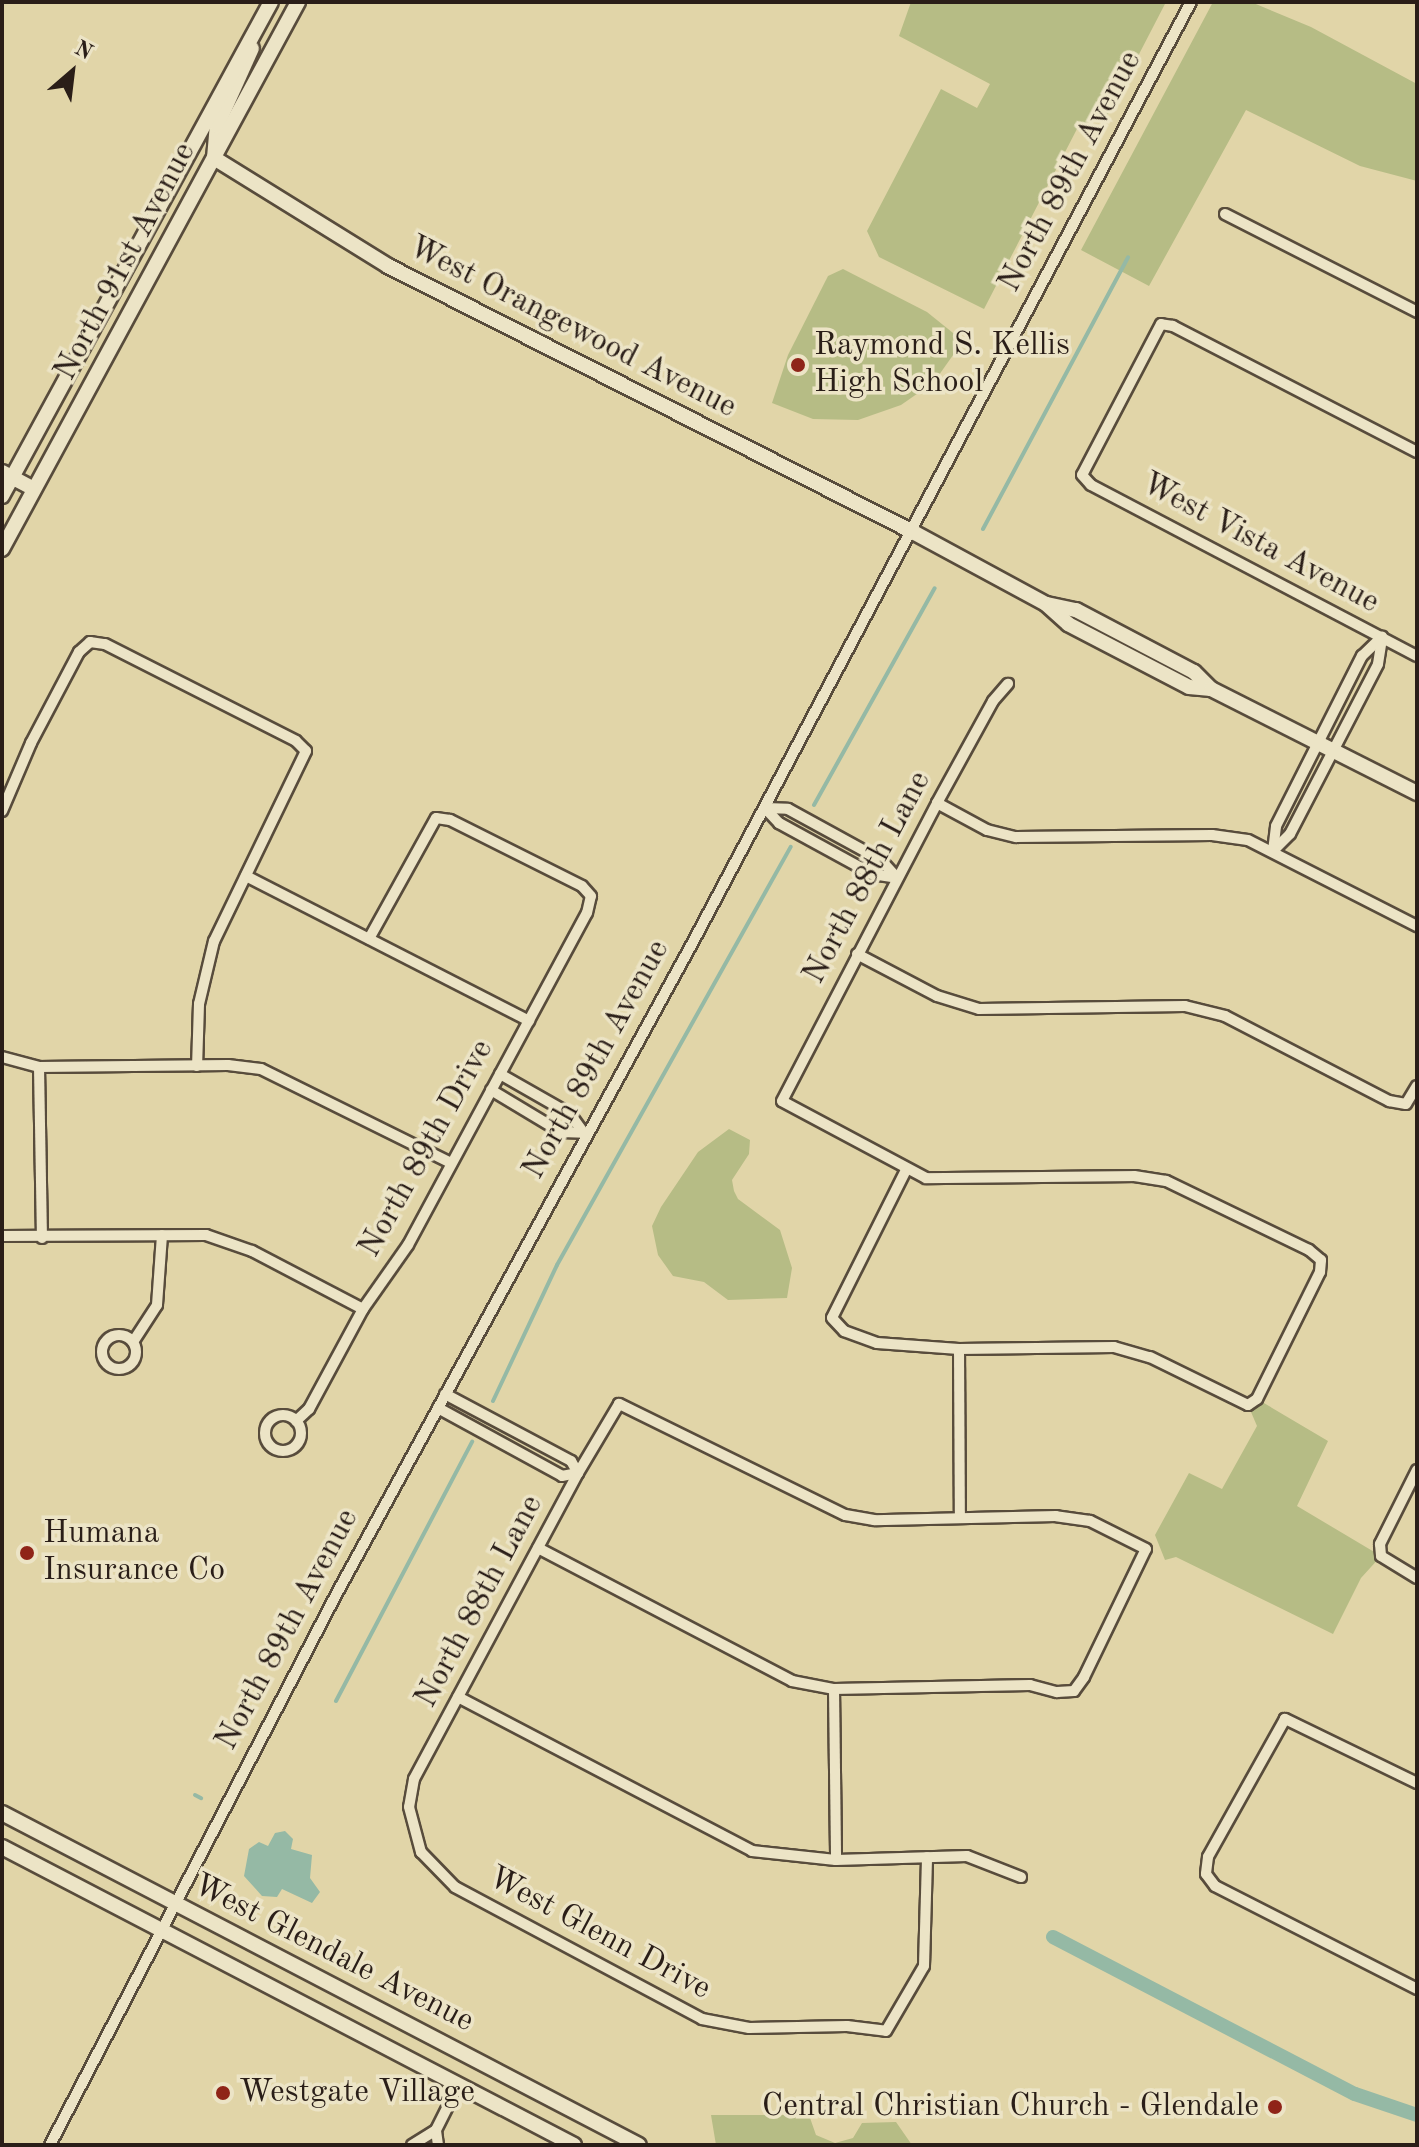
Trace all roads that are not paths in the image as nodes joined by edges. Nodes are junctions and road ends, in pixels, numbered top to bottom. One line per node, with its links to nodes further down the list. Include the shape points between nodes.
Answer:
1 (271, 2): 4 (main road, North 91st Avenue)
2 (298, 2): 5 (main road, North 91st Avenue)
3 (1191, 2): 13 (street, North 89th Avenue, via 916,514)
4 (259, 24): 5 (main road, via 247,66 217,126); 9 (main road, North 91st Avenue)
5 (214, 158): 10 (main road, North 91st Avenue); 13 (main road, West Orangewood Avenue, via 388,266)
6 (1225, 214): 7 (street)
7 (1417, 312)
8 (1417, 452): 15 (street, West Vista Avenue, via 1161,324 1082,475 1091,485)
9 (7, 474): 10 (main road); 11 (main road, North 91st Avenue)
10 (34, 489): 12 (main road, North 91st Avenue)
11 (2, 498): 12 (main road)
12 (22, 511): 14 (main road, North 91st Avenue)
13 (913, 532): 18 (main road, West Orangewood Avenue, via 1046,604 1068,624 1189,687 1211,689); 23 (street, North 89th Avenue)
14 (2, 549)
15 (1382, 637): 16 (street, West Vista Avenue); 18 (street, via 1362,656); 19 (street, via 1378,664)
16 (1417, 656)
17 (1008, 684): 22 (street, North 88th Lane)
18 (1319, 743): 19 (main road, West Orangewood Avenue); 25 (street, via 1276,826)
19 (1333, 751): 21 (main road, West Orangewood Avenue); 25 (street, via 1290,834)
20 (6, 790): 24 (street); 26 (street, via 79,652 90,642 105,644 296,741 306,751)
21 (1417, 793)
22 (937, 803): 25 (street, via 987,830 1016,837 1212,835 1248,840); 27 (street, North 88th Lane)
23 (765, 808): 27 (street, via 779,823 872,874); 27 (street, via 788,809 881,860); 38 (street, North 89th Avenue)
24 (2, 811)
25 (1273, 851): 28 (street)
26 (246, 876): 29 (street); 33 (street, via 214,941 199,1004)
27 (897, 878): 30 (street, North 88th Lane)
28 (1417, 926)
29 (369, 939): 31 (street); 31 (street, North 89th Drive, via 436,818 450,820 582,886 591,896 587,913)
30 (857, 954): 36 (street, via 937,996 979,1009 1185,1006 1225,1016 1389,1101 1406,1104); 40 (street, North 88th Lane, via 782,1101)
31 (529, 1021): 35 (street, North 89th Drive)
32 (2, 1057): 34 (street)
33 (197, 1066): 34 (street); 39 (street, via 261,1069)
34 (39, 1067): 43 (street)
35 (500, 1074): 37 (street, North 89th Drive); 38 (street, via 570,1114)
36 (1417, 1086)
37 (491, 1090): 38 (street, via 561,1132); 39 (street, North 89th Drive)
38 (584, 1133): 47 (street, North 89th Avenue)
39 (451, 1163): 44 (street, North 89th Drive, via 408,1245)
40 (906, 1170): 46 (street, via 832,1318 844,1331 877,1343); 46 (street, via 926,1178 1134,1176 1166,1181 1199,1193 1321,1260 1320,1272 1257,1399 1248,1405 1150,1357 1114,1347)
41 (162, 1235): 43 (street); 44 (street, via 206,1235 252,1251); 45 (street, via 157,1305)
42 (2, 1236): 43 (street)
43 (42, 1238)
44 (363, 1309): 49 (street, North 89th Drive, via 309,1409)
45 (133, 1342)
46 (959, 1349): 52 (street)
47 (445, 1394): 48 (street, North 89th Avenue); 51 (street, via 571,1461)
48 (438, 1408): 51 (street, via 562,1476); 64 (street, North 89th Avenue)
49 (296, 1421)
50 (1417, 1470): 54 (street, via 1380,1544 1381,1556)
51 (578, 1473): 52 (street, North 88th Lane, via 619,1404 820,1506 874,1520); 53 (street, North 88th Lane)
52 (960, 1518): 55 (street, via 1056,1516 1090,1521 1146,1549 1074,1691 1030,1685)
53 (538, 1548): 55 (street, via 755,1666 792,1681); 56 (street, North 88th Lane)
54 (1417, 1578)
55 (834, 1689): 62 (street)
56 (458, 1697): 59 (street, North 88th Lane, via 414,1779); 62 (street, via 734,1844 771,1856)
57 (1417, 1783): 66 (street, via 1285,1719 1208,1857 1206,1874 1215,1886)
58 (2, 1813): 64 (main road, West Glendale Avenue)
59 (412, 1832): 61 (street, West Glenn Drive, via 433,1870 455,1887 702,2019 749,2028 847,2026 886,2031 924,1966)
60 (2, 1847): 65 (main road, West Glendale Avenue)
61 (927, 1857): 62 (street); 63 (street, via 967,1856)
62 (836, 1860)
63 (1021, 1877)
64 (175, 1904): 65 (street, North 89th Avenue); 67 (main road, West Glendale Avenue)
65 (161, 1930): 68 (main road, West Glendale Avenue); 70 (street, North 89th Avenue)
66 (1417, 1989)
67 (472, 2058): 68 (main road); 74 (main road, West Glendale Avenue)
68 (459, 2084): 69 (street); 73 (main road, West Glendale Avenue)
69 (436, 2130): 71 (street); 72 (street)
70 (50, 2145)
71 (412, 2145)
72 (438, 2145)
73 (574, 2145)
74 (639, 2145)

